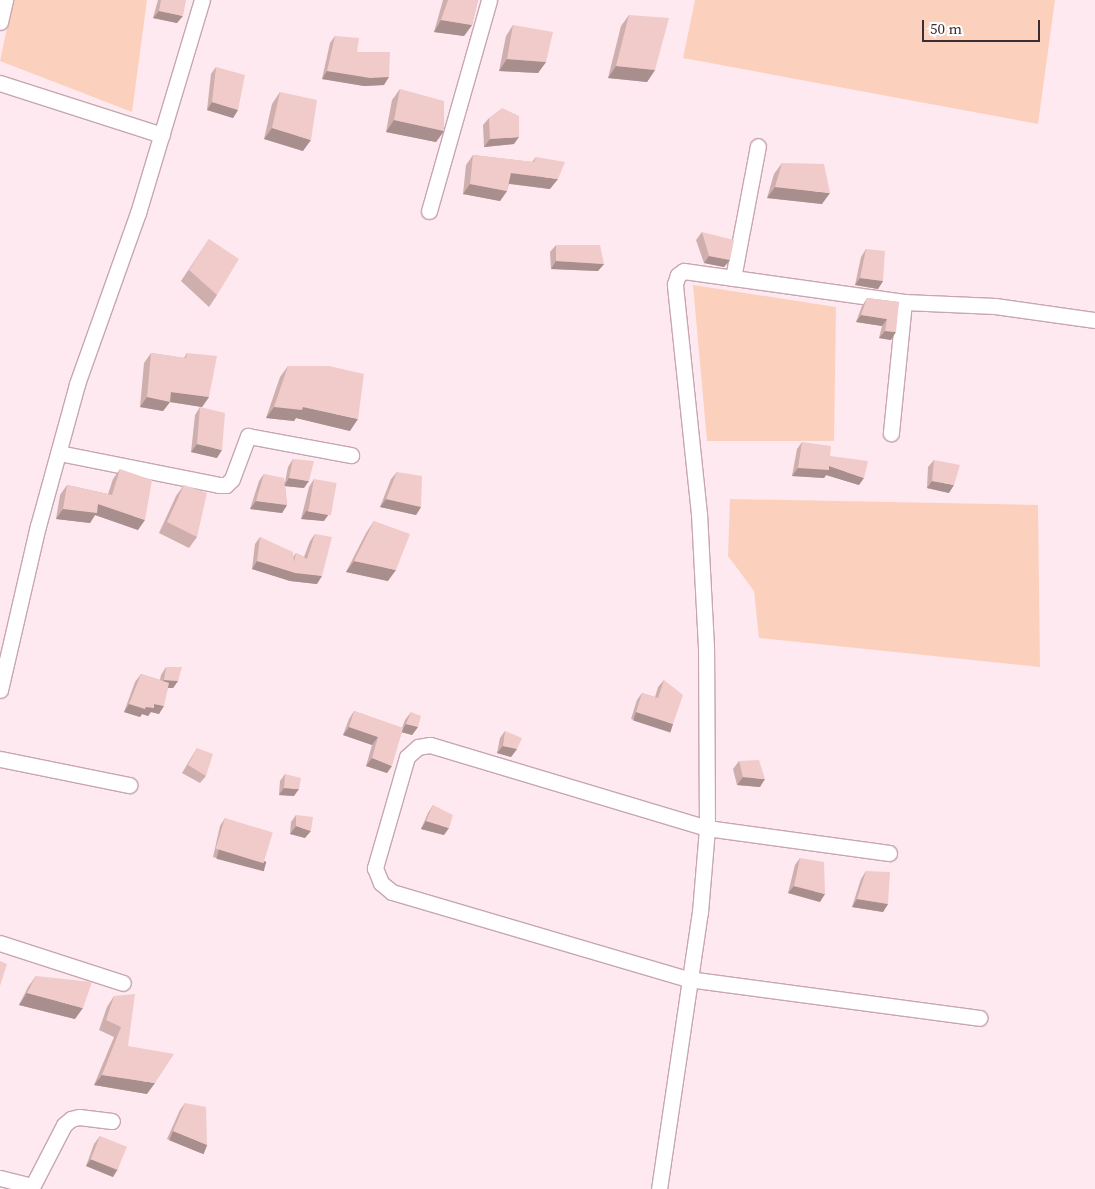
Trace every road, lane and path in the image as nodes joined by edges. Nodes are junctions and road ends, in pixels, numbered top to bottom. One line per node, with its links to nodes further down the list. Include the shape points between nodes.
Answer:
1 (5, 0): 4 (street)
2 (202, 0): 6 (street)
3 (489, 0): 8 (street)
4 (0, 22)
5 (0, 83): 6 (street)
6 (162, 135): 13 (street, via 138,213 76,384)
7 (758, 146): 9 (street)
8 (430, 211)
9 (733, 278): 10 (street); 18 (street, via 684,271 678,275 675,284 699,514 706,647)
10 (904, 302): 11 (street, via 995,306); 12 (street)
11 (1095, 320)
12 (891, 433)
13 (59, 452): 14 (street, via 218,485 232,479 248,436); 15 (street, via 38,526)
14 (351, 455)
15 (0, 690)
16 (0, 759): 17 (street)
17 (129, 785)
18 (707, 828): 19 (street); 21 (street, via 700,912); 21 (street, via 430,745 418,747 408,757 375,868 381,882 392,892)
19 (889, 853)
20 (0, 943): 22 (street)
21 (688, 979): 23 (street); 27 (street)
22 (123, 983)
23 (980, 1018)
24 (112, 1122): 26 (street, via 79,1116 71,1119 64,1125)
25 (0, 1178): 26 (street)
26 (31, 1188)
27 (659, 1189)

